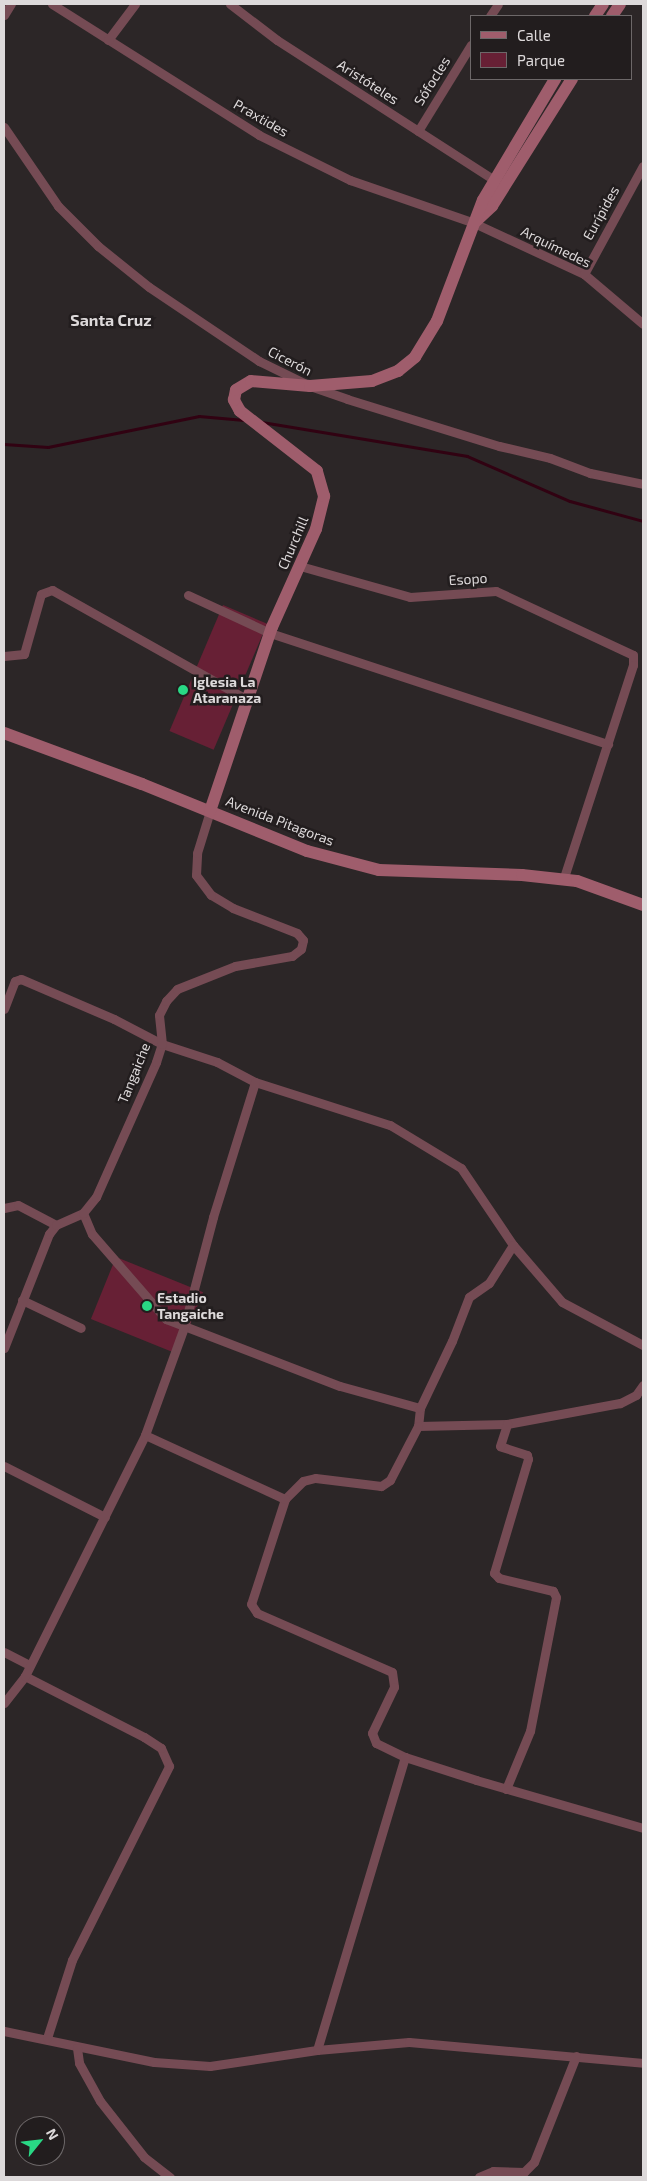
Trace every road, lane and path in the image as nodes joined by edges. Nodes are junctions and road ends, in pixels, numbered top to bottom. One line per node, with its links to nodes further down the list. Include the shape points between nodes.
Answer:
1 (11, 4): 8 (street)
2 (52, 4): 12 (street, Praxtides)
3 (135, 4): 12 (street)
4 (230, 4): 17 (street, Aristóteles, via 277,40)
5 (498, 4): 9 (street)
6 (602, 4): 10 (main road)
7 (620, 4): 11 (main road)
8 (4, 14)
9 (491, 15)
10 (596, 15)
11 (613, 15)
12 (108, 40): 20 (street, Praxtides, via 268,139 350,180)
13 (470, 47): 17 (street, Sófocles)
14 (554, 80): 19 (main road, Churchill)
15 (571, 80): 20 (main road, via 492,206)
16 (4, 127): 23 (street, Cicerón, via 58,206 98,246 149,287 259,361)
17 (418, 131): 19 (street, Aristóteles)
18 (643, 169): 21 (street, Eurípides)
19 (494, 180): 20 (main road, Churchill)
20 (474, 223): 21 (street, Arquímedes); 23 (main road, Churchill, via 437,321 415,357 398,371 372,381)
21 (584, 274): 22 (street, Arquímedes)
22 (643, 324)
23 (310, 386): 24 (street, Cicerón, via 590,473); 25 (main road, Churchill, via 251,381 236,390 234,400 246,417 311,465 320,478 324,496 322,509)
24 (643, 484)
25 (300, 566): 27 (main road, Churchill); 31 (street, Esopo, via 410,596 496,591 630,652 633,665)
26 (188, 595): 27 (street)
27 (270, 634): 29 (main road, Churchill); 31 (street)
28 (4, 656): 29 (street, via 24,654 41,594 52,590)
29 (248, 700): 32 (main road, Churchill)
30 (4, 733): 32 (main road, Avenida Pitagoras)
31 (608, 744): 33 (street)
32 (210, 811): 33 (main road, Avenida Pitagoras, via 307,851 379,870); 36 (street, Tangaiche, via 197,853 196,875 211,895 232,908 297,933 303,940 300,949 292,956 235,966 178,989 166,1001 159,1015)
33 (563, 880): 34 (main road, Avenida Pitagoras, via 577,881)
34 (643, 905)
35 (4, 1009): 36 (street, via 14,981 21,979 114,1019)
36 (162, 1044): 37 (street, via 217,1062); 39 (street, Tangaiche, via 96,1197)
37 (255, 1082): 41 (street, via 390,1125 426,1144 461,1168); 43 (street, via 213,1217)
38 (4, 1208): 40 (street, via 18,1205)
39 (83, 1213): 40 (street, Tangaiche); 43 (street, via 92,1234 143,1296 166,1319)
40 (56, 1225): 42 (street, via 49,1234)
41 (513, 1245): 45 (street, via 562,1302); 48 (street, via 489,1283 469,1297)
42 (22, 1300): 44 (street); 46 (street)
43 (184, 1327): 48 (street, via 340,1386); 51 (street)
44 (81, 1328)
45 (643, 1345)
46 (4, 1348)
47 (643, 1384): 49 (street, via 636,1395 620,1403)
48 (420, 1408): 50 (street)
49 (507, 1424): 50 (street); 60 (street, via 500,1446 525,1454 528,1459 494,1573 499,1578 553,1591 556,1597 530,1731)
50 (418, 1426): 53 (street, via 387,1483 376,1486 309,1478)
51 (145, 1435): 53 (street); 54 (street)
52 (4, 1466): 54 (street)
53 (285, 1499): 59 (street, via 252,1607 257,1613 388,1668 394,1676 394,1687 372,1736 376,1743)
54 (105, 1517): 56 (street)
55 (4, 1652): 56 (street)
56 (30, 1665): 57 (street)
57 (25, 1676): 58 (street); 63 (street, via 144,1737 161,1748 169,1766 72,1960)
58 (4, 1703)
59 (405, 1757): 60 (street); 65 (street)
60 (506, 1789): 61 (street)
61 (643, 1828)
62 (4, 2031): 63 (street)
63 (47, 2038): 64 (street)
64 (77, 2048): 65 (street, via 154,2062 210,2066); 68 (street, via 79,2063 100,2101 144,2157)
65 (317, 2050): 66 (street, via 409,2042)
66 (576, 2056): 67 (street); 69 (street, via 534,2162 519,2174 493,2171)
67 (643, 2063)
68 (170, 2177)
69 (479, 2177)

